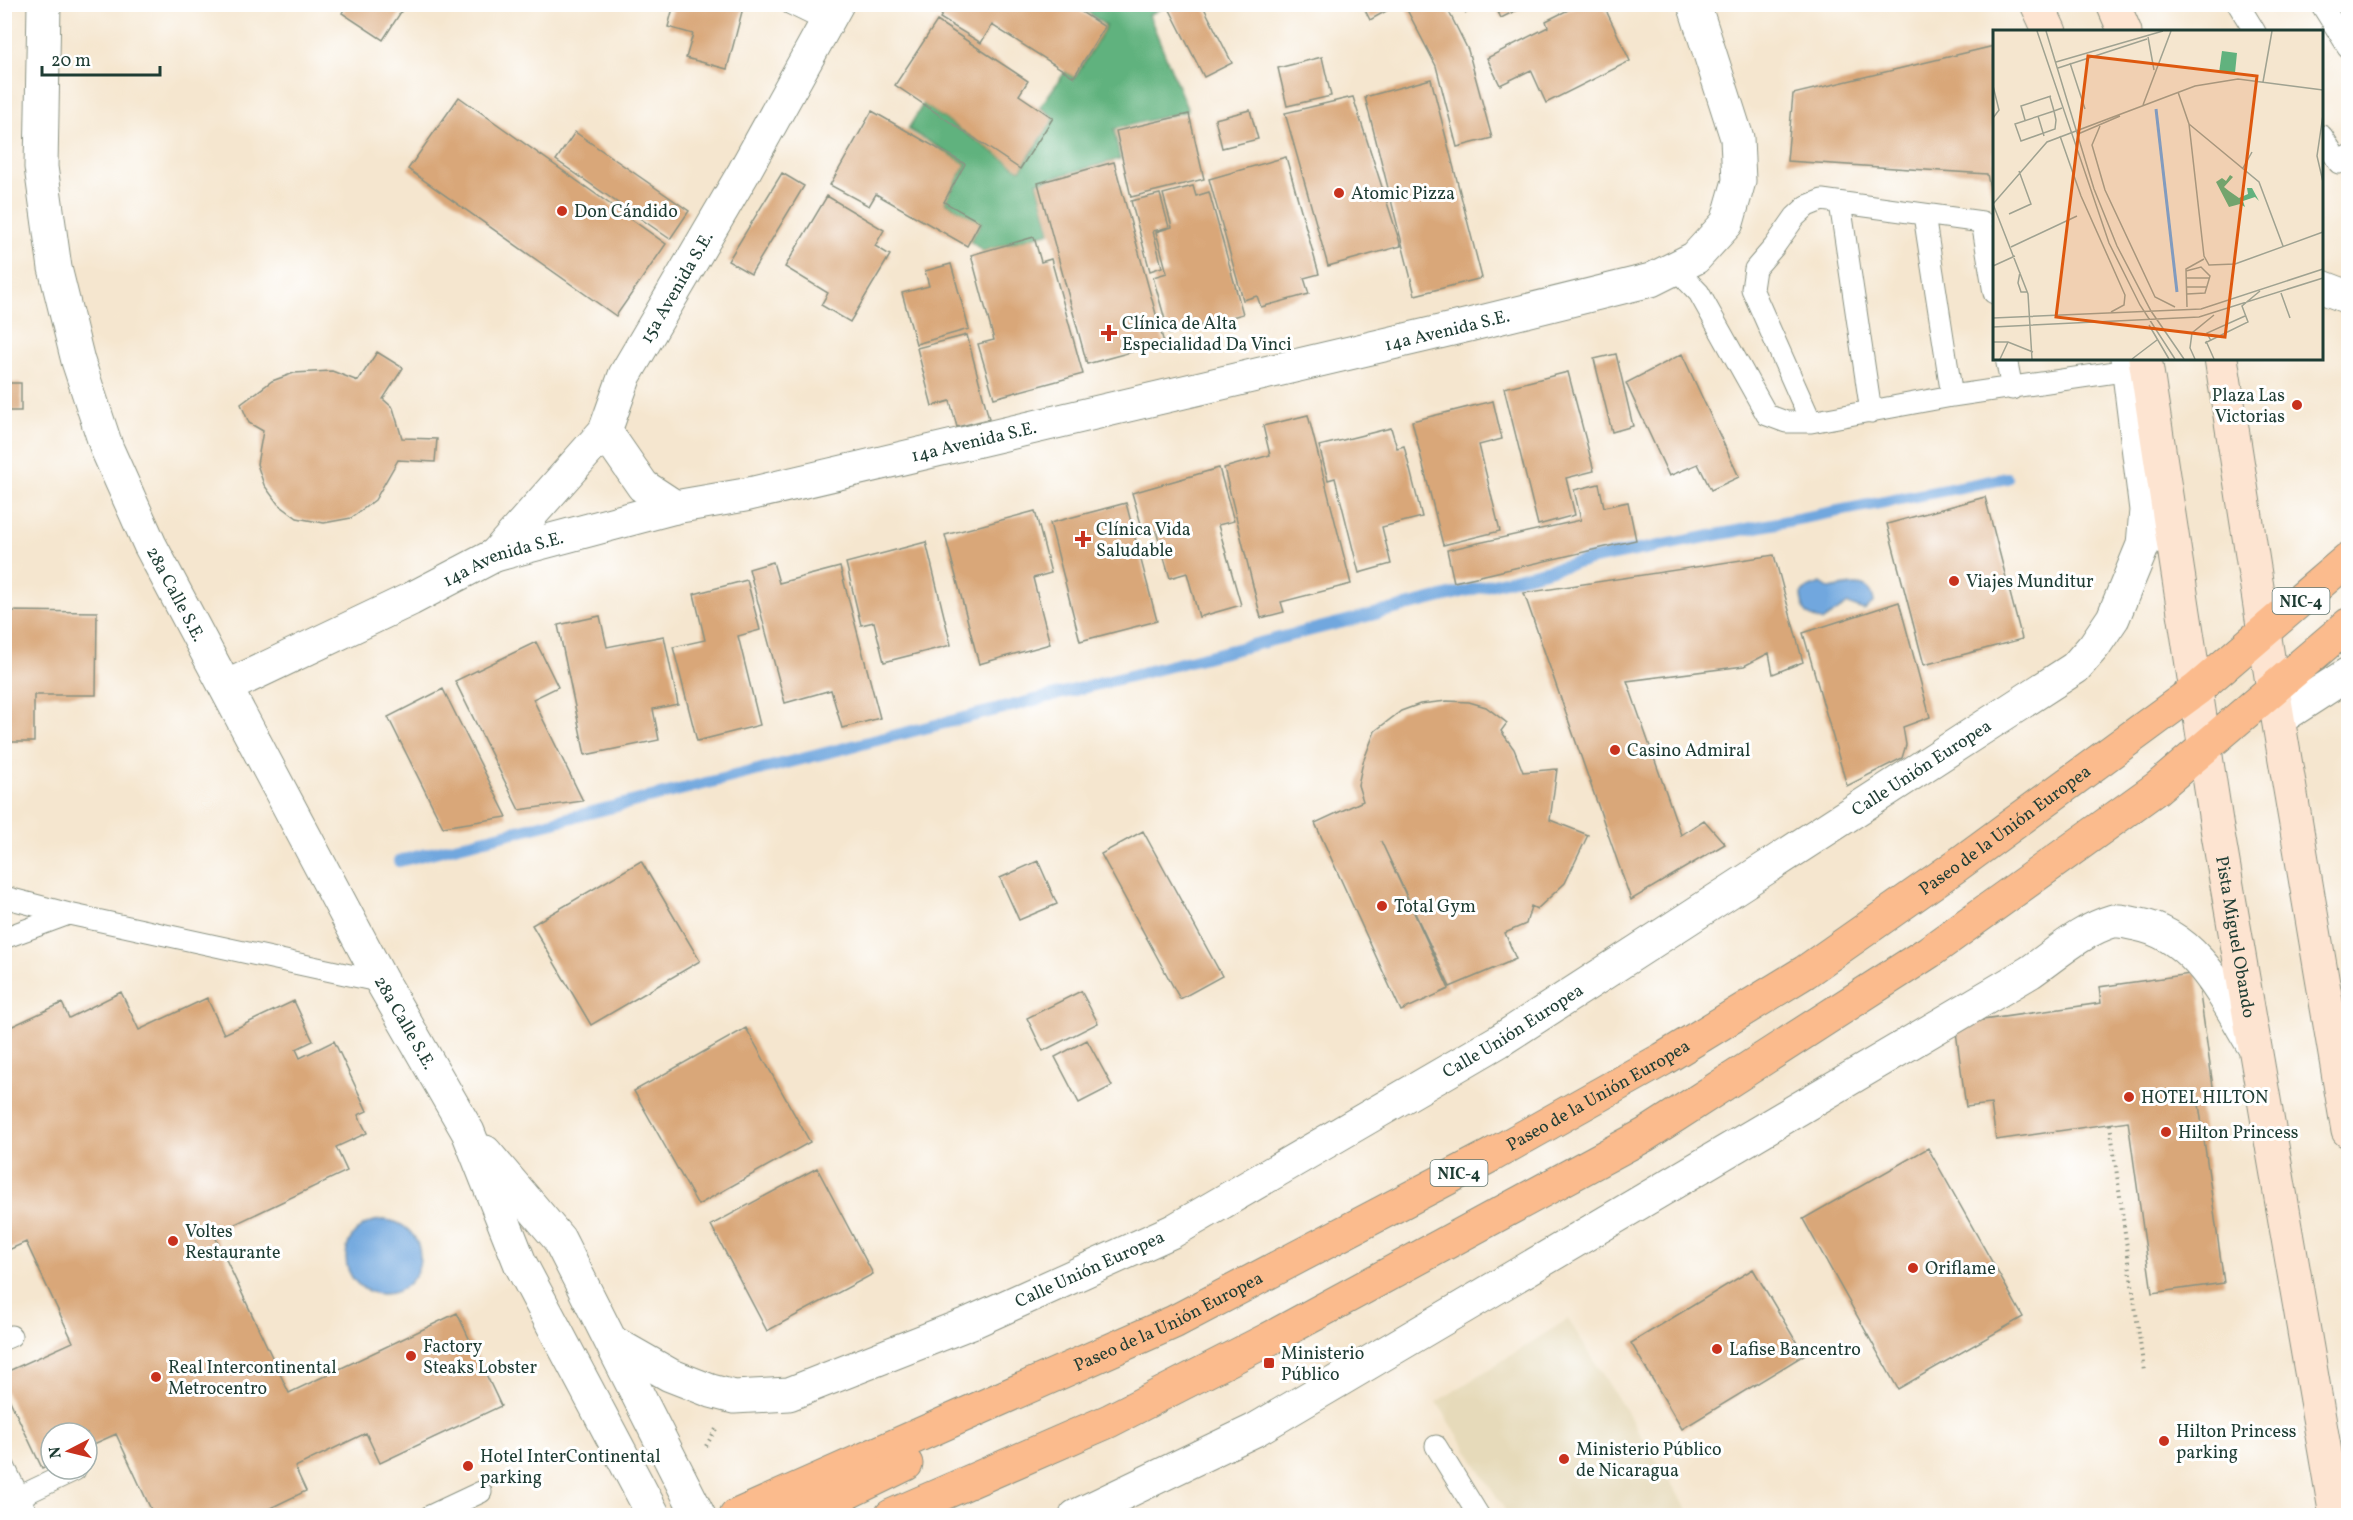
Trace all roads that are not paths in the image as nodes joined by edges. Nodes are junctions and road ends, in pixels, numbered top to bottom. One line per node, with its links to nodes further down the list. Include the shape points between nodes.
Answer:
1 (44, 4): 35 (street, 28a Calle S.E., via 41,167 55,268 78,361 107,449 141,524)
2 (791, 4): 8 (lane)
3 (1694, 4): 17 (street, 14a Avenida S.E., via 1737,138 1739,181 1726,223 1695,258)
4 (2037, 4): 9 (main road)
5 (2113, 4): 10 (main road)
6 (2238, 4): 11 (lane)
7 (2321, 4): 12 (lane)
8 (832, 13): 28 (street, 15a Avenida S.E., via 625,375)
9 (2049, 30)
10 (2125, 30)
11 (2254, 30)
12 (2349, 47)
13 (2323, 137): 14 (lane)
14 (2345, 161)
15 (1840, 203): 16 (lane); 26 (lane); 27 (lane, via 1822,200 1795,217 1755,269 1752,289)
16 (1924, 214): 18 (lane, via 1982,222); 25 (lane)
17 (1676, 269): 27 (lane, via 1700,293 1767,415 1786,422); 29 (street, 14a Avenida S.E., via 1650,280 1469,326 745,495)
18 (1993, 282)
19 (2323, 287): 20 (street)
20 (2349, 297)
21 (2006, 360): 24 (lane)
22 (2221, 360): 33 (main road)
23 (2134, 362): 24 (lane); 36 (main road, Pista Miguel Obando); 46 (street, Calle Unión Europea, via 2146,510 2143,545 2113,618 2075,668 1499,1041 1173,1230 972,1322 789,1394 734,1397 711,1391 670,1375)
24 (2012, 389): 25 (lane)
25 (1952, 396): 26 (lane)
26 (1871, 412): 27 (lane)
27 (1811, 422)
28 (605, 431): 29 (street, via 644,486); 30 (street, 15a Avenida S.E.)
29 (675, 507): 30 (street, 14a Avenida S.E.)
30 (495, 555): 35 (street, 14a Avenida S.E.)
31 (2349, 559): 33 (highway, Paseo de la Unión Europea / NIC-4)
32 (2349, 625): 37 (highway, NIC-4)
33 (2265, 633): 36 (highway, Paseo de la Unión Europea / NIC-4); 37 (main road)
34 (2349, 674): 37 (street)
35 (226, 687): 42 (street, 28a Calle S.E.)
36 (2197, 689): 38 (main road, Pista Miguel Obando); 47 (highway, Paseo de la Unión Europea / NIC-4, via 1805,972 1492,1155 1174,1322)
37 (2277, 703): 38 (highway, NIC-4); 44 (main road)
38 (2205, 750): 43 (main road, Pista Miguel Obando); 58 (highway, NIC-4, via 1929,952 1645,1135 1269,1339 1108,1420)
39 (4, 897): 40 (lane)
40 (69, 914): 41 (lane); 42 (lane)
41 (4, 938)
42 (382, 982): 45 (street, 28a Calle S.E.)
43 (2253, 1045): 59 (street, via 2205,965 2157,928 2116,920 2088,932 2020,978 1255,1430); 61 (main road, Pista Miguel Obando)
44 (2349, 1131)
45 (468, 1132): 46 (street, 28a Calle S.E., via 560,1239); 54 (street, 28a Calle S.E., via 520,1263)
46 (614, 1343): 55 (street, 28a Calle S.E.)
47 (1111, 1350): 56 (highway, Paseo de la Unión Europea / NIC-4); 57 (highway, via 1054,1392)
48 (1436, 1446): 60 (lane)
49 (4, 1466): 52 (lane)
50 (57, 1481): 52 (lane)
51 (481, 1492): 53 (lane)
52 (17, 1506)
53 (430, 1515)
54 (654, 1515)
55 (699, 1515)
56 (736, 1515)
57 (799, 1515)
58 (891, 1515)
59 (1076, 1515)
60 (1479, 1515)
61 (2336, 1515)

